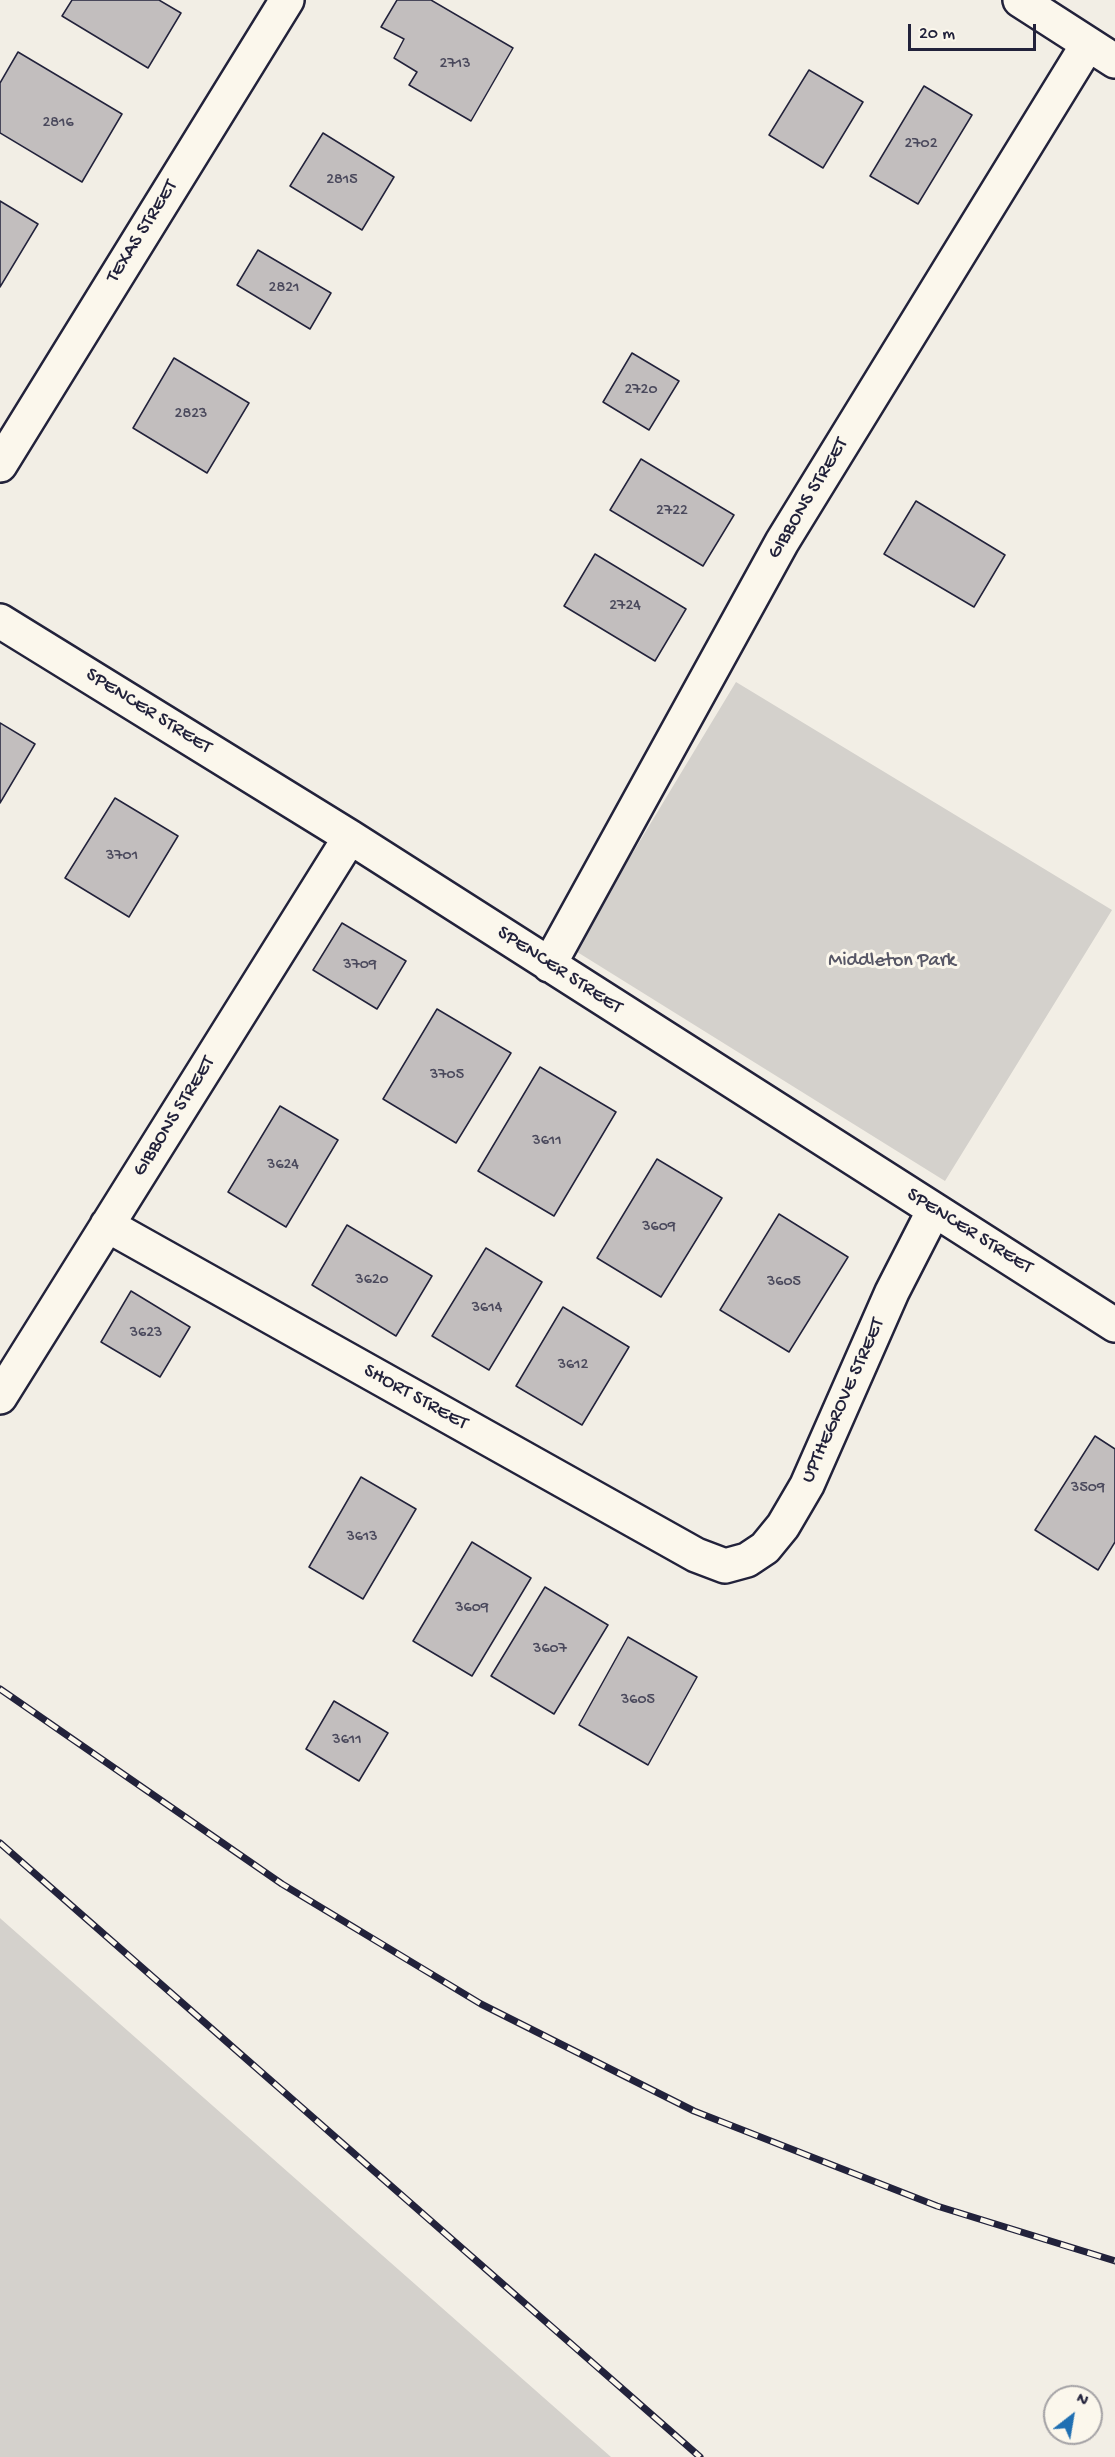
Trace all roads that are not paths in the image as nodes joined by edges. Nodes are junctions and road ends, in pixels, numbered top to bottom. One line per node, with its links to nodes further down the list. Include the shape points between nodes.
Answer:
1 (287, 0): 4 (street, TEXAS STREET)
2 (1020, 0): 3 (street)
3 (1102, 53): 7 (street, GIBBONS STREET, via 782,542)
4 (0, 465)
5 (0, 621): 6 (street, SPENCER STREET)
6 (350, 837): 7 (street, SPENCER STREET); 9 (street, GIBBONS STREET)
7 (549, 964): 8 (street, SPENCER STREET)
8 (934, 1210): 10 (street, SPENCER STREET); 12 (street, UPTHEGROVE STREET, via 892,1292 807,1485 783,1526 765,1548 747,1560)
9 (107, 1225): 11 (street, GIBBONS STREET); 12 (street, SHORT STREET, via 686,1549)
10 (1115, 1325)
11 (0, 1397)
12 (725, 1566)

